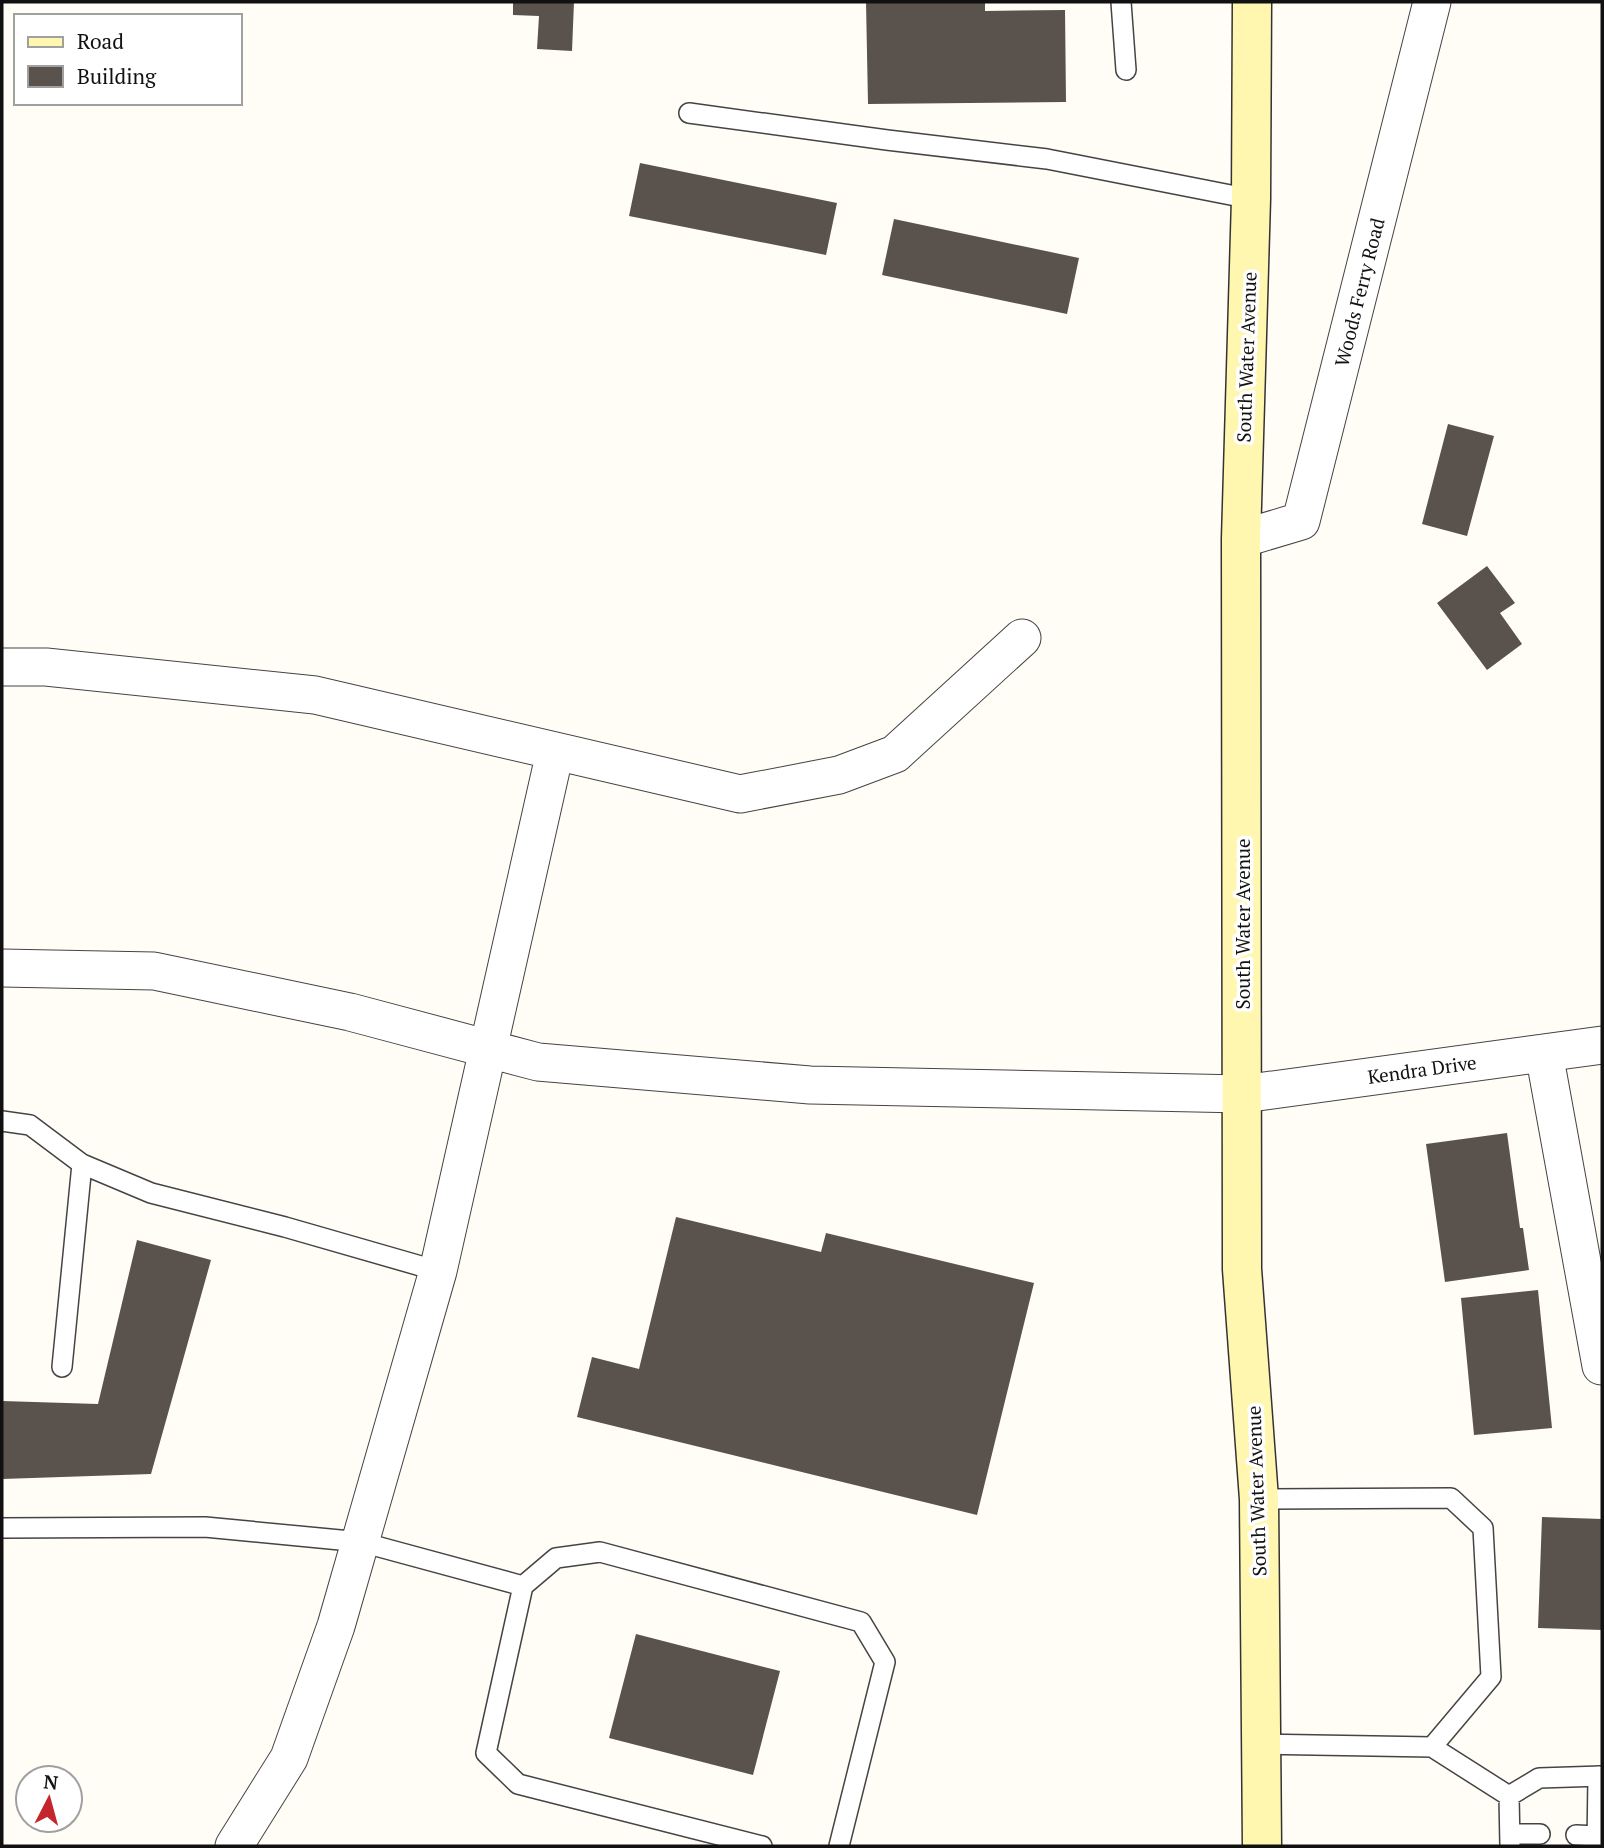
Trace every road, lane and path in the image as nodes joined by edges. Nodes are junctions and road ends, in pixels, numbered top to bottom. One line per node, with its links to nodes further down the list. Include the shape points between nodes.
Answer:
1 (1121, 2): 6 (lane)
2 (1252, 2): 5 (main road, South Water Avenue)
3 (1269, 2): 5 (lane)
4 (1432, 2): 9 (street, Woods Ferry Road, via 1301,521)
5 (1251, 41): 8 (main road, South Water Avenue)
6 (1126, 70)
7 (689, 113): 8 (lane, via 1047,159)
8 (1251, 199): 9 (main road, South Water Avenue)
9 (1241, 539): 17 (main road, South Water Avenue)
10 (1022, 638): 12 (street, via 895,754 838,775 740,794)
11 (2, 667): 12 (street, via 46,667 315,695)
12 (555, 752): 15 (street)
13 (2, 968): 15 (street, Kendra Drive, via 153,971 350,1012)
14 (1602, 1045): 16 (street, Kendra Drive)
15 (487, 1049): 17 (street, Kendra Drive, via 538,1062 810,1084); 20 (street)
16 (1544, 1053): 17 (street, Kendra Drive); 21 (street)
17 (1242, 1094): 23 (main road, South Water Avenue, via 1242,1269)
18 (2, 1121): 19 (lane, via 30,1125)
19 (82, 1164): 20 (lane, via 151,1193); 22 (lane)
20 (438, 1271): 25 (street)
21 (1601, 1366)
22 (62, 1367)
23 (1259, 1499): 27 (main road, South Water Avenue); 28 (lane, via 1451,1498 1483,1528 1491,1677)
24 (2, 1528): 25 (lane, via 205,1527)
25 (361, 1542): 26 (lane); 35 (street, via 289,1759)
26 (523, 1586): 36 (lane, via 486,1753 518,1784); 37 (lane, via 556,1558 600,1552 861,1622 885,1662)
27 (1261, 1744): 28 (lane); 38 (main road, South Water Avenue)
28 (1432, 1747): 30 (lane)
29 (1600, 1776): 30 (lane, via 1539,1778); 34 (lane)
30 (1509, 1796): 33 (lane)
31 (1540, 1834): 33 (lane)
32 (1576, 1835): 34 (lane)
33 (1510, 1840)
34 (1597, 1841)
35 (234, 1846)
36 (762, 1846)
37 (839, 1846)
38 (1262, 1846)

